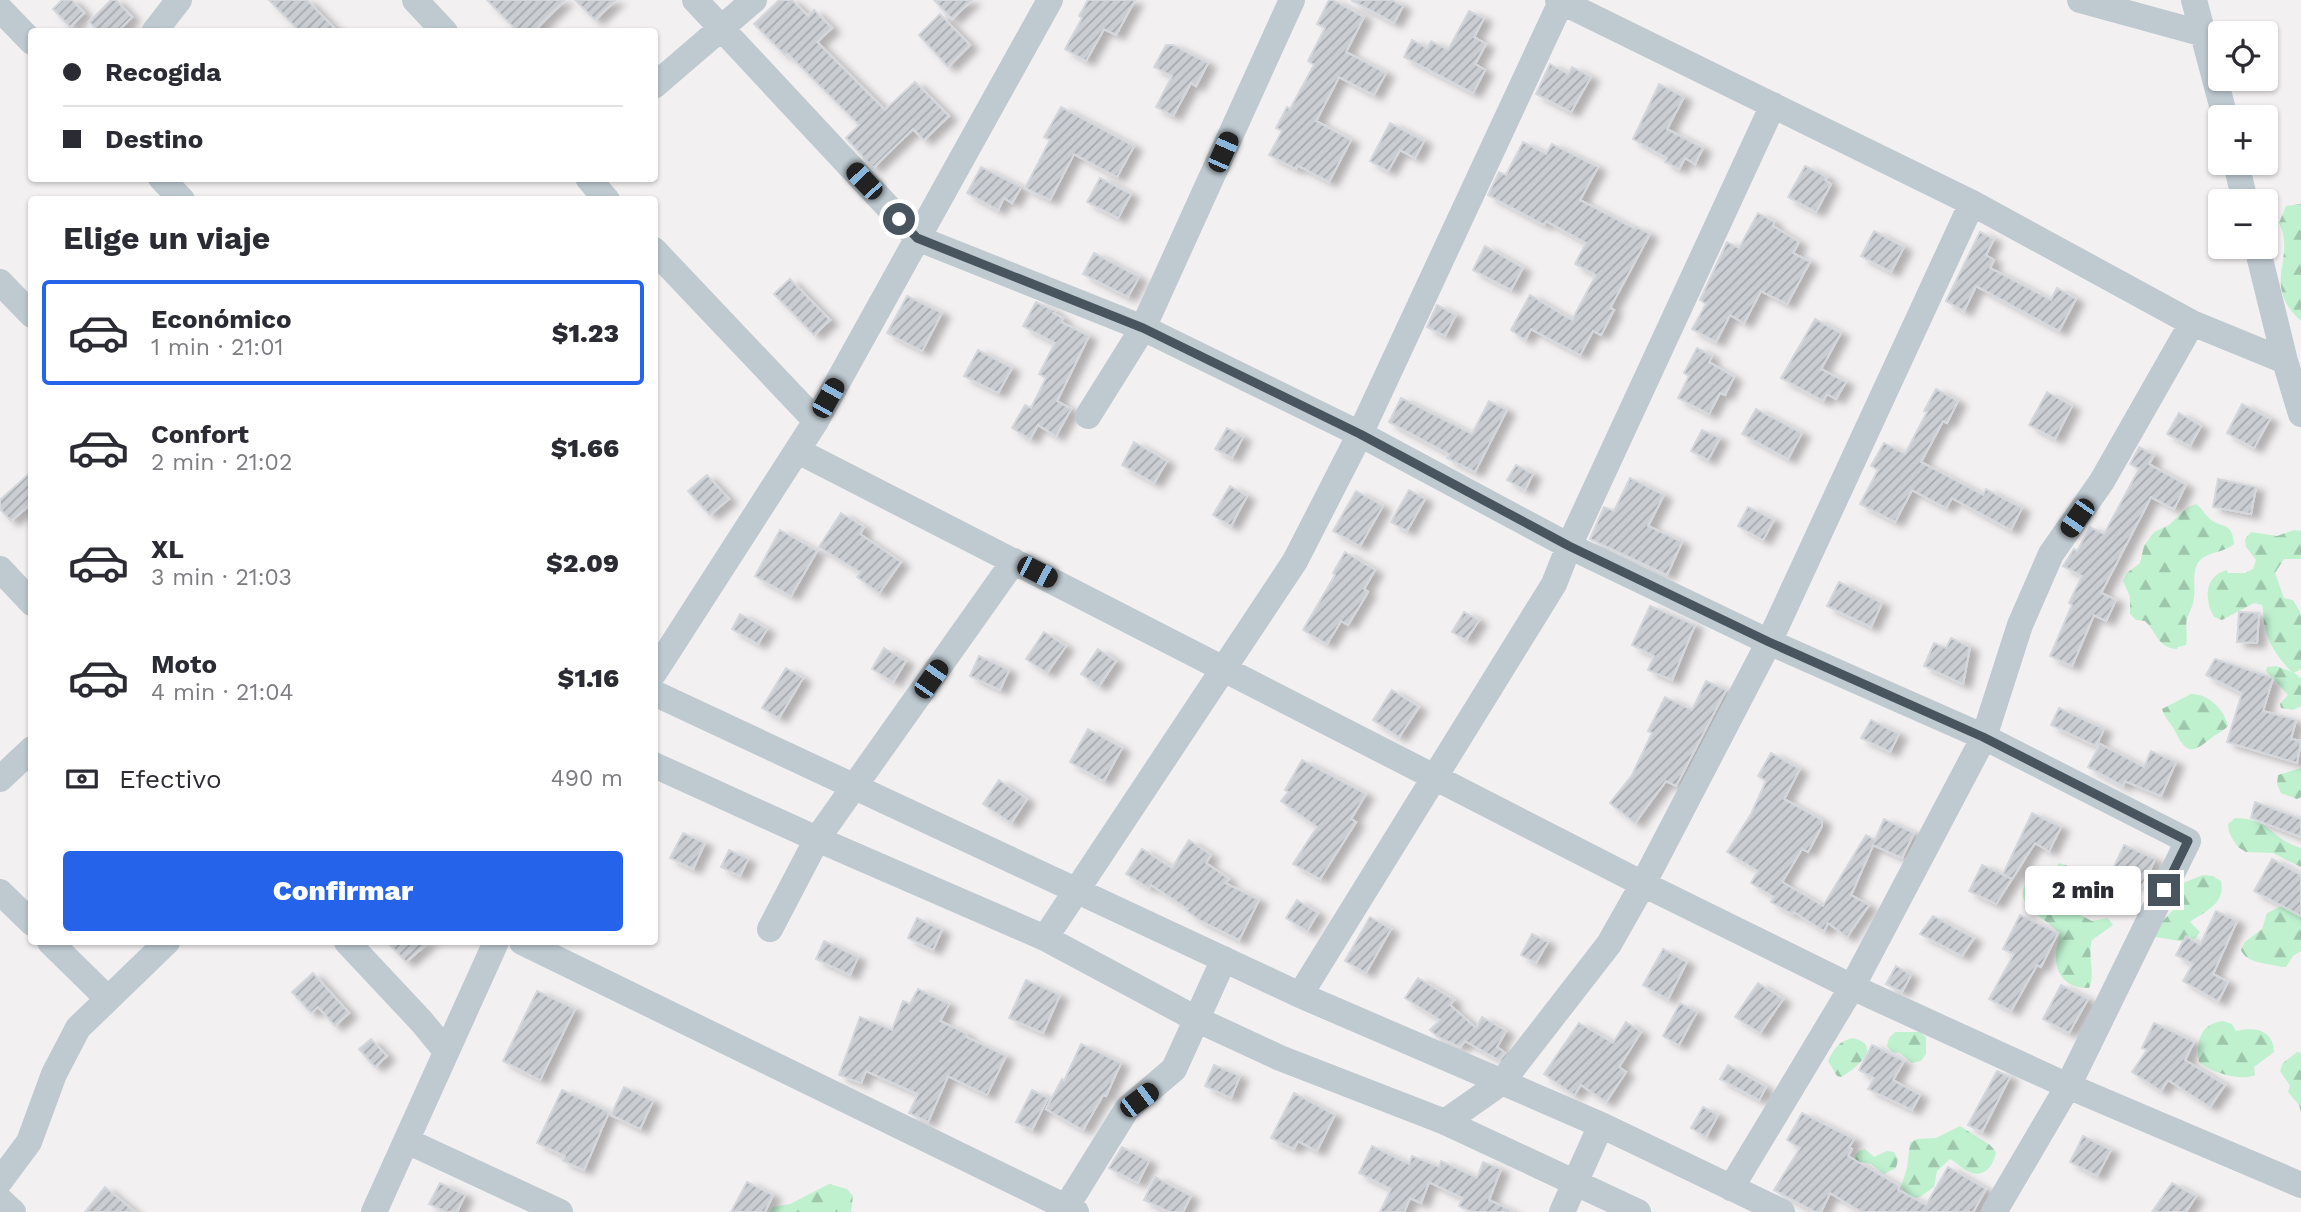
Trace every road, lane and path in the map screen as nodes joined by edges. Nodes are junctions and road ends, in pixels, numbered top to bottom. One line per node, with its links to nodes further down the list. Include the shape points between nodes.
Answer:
1 (179, 0): 11 (street)
2 (415, 0): 12 (street)
3 (695, 0): 13 (street)
4 (754, 0): 13 (street)
5 (1050, 0): 24 (street)
6 (1292, 0): 30 (street)
7 (2080, 0): 14 (street)
8 (2194, 0): 14 (street)
9 (1560, 1): 17 (street); 35 (street)
10 (0, 9): 15 (street)
11 (158, 28)
12 (441, 28)
13 (722, 29): 16 (street); 24 (street)
14 (2204, 34): 18 (street)
15 (28, 38)
16 (658, 83)
17 (1773, 105): 23 (street); 37 (street)
18 (2222, 105)
19 (165, 182): 21 (street)
20 (591, 182): 22 (street)
21 (177, 196)
22 (603, 196)
23 (1972, 203): 29 (street); 41 (street)
24 (917, 238): 30 (street); 34 (street)
25 (658, 254): 34 (street)
26 (2259, 259): 31 (street)
27 (0, 282): 28 (street)
28 (28, 311)
29 (2192, 323): 31 (street); 45 (street, via 2102,481 2051,554 2020,625)
30 (1143, 328): 33 (street); 35 (street)
31 (2285, 361): 32 (street)
32 (2301, 414)
33 (1088, 416)
34 (816, 421): 36 (street)
35 (1360, 434): 37 (street); 43 (street, via 1295,561)
36 (798, 451): 38 (street); 42 (street)
37 (1569, 546): 41 (street); 48 (street, via 1553,584)
38 (1014, 561): 43 (street); 50 (street)
39 (0, 569): 40 (street)
40 (28, 599)
41 (1769, 642): 45 (street); 52 (street)
42 (658, 667)
43 (1223, 668): 48 (street); 53 (street)
44 (658, 695): 50 (street)
45 (1983, 737): 64 (street); 70 (street, via 2188,841)
46 (28, 753): 49 (street)
47 (658, 767): 51 (street)
48 (1435, 777): 52 (street); 65 (street)
49 (0, 779)
50 (855, 787): 51 (street); 53 (street)
51 (817, 839): 56 (street); 57 (street)
52 (1643, 884): 64 (street); 69 (street, via 1609,944)
53 (1075, 890): 57 (street); 63 (street)
54 (0, 892): 55 (street)
55 (28, 919)
56 (770, 929)
57 (1045, 938): 67 (street)
58 (53, 945): 66 (street)
59 (164, 945): 66 (street)
60 (350, 945): 68 (street)
61 (495, 945): 68 (street)
62 (528, 945): 79 (street)
63 (1224, 959): 65 (street); 67 (street)
64 (1852, 987): 70 (street); 77 (street)
65 (1300, 995): 69 (street)
66 (107, 998): 74 (street, via 78,1028 54,1074 29,1142)
67 (1198, 1020): 71 (street, via 1280,1058); 79 (street, via 1174,1069 1127,1109)
68 (445, 1050): 73 (street)
69 (1502, 1082): 71 (street); 72 (street)
70 (2068, 1086): 76 (street); 86 (street)
71 (1445, 1122): 75 (street)
72 (1601, 1125): 75 (street); 77 (street)
73 (407, 1141): 81 (street); 82 (street)
74 (0, 1181)
75 (1574, 1184): 83 (street); 84 (street)
76 (2301, 1185)
77 (1731, 1188): 85 (street)
78 (0, 1200): 80 (street)
79 (1068, 1210)
80 (13, 1212)
81 (374, 1212)
82 (560, 1212)
83 (1562, 1212)
84 (1638, 1212)
85 (1782, 1212)
86 (1994, 1212)

